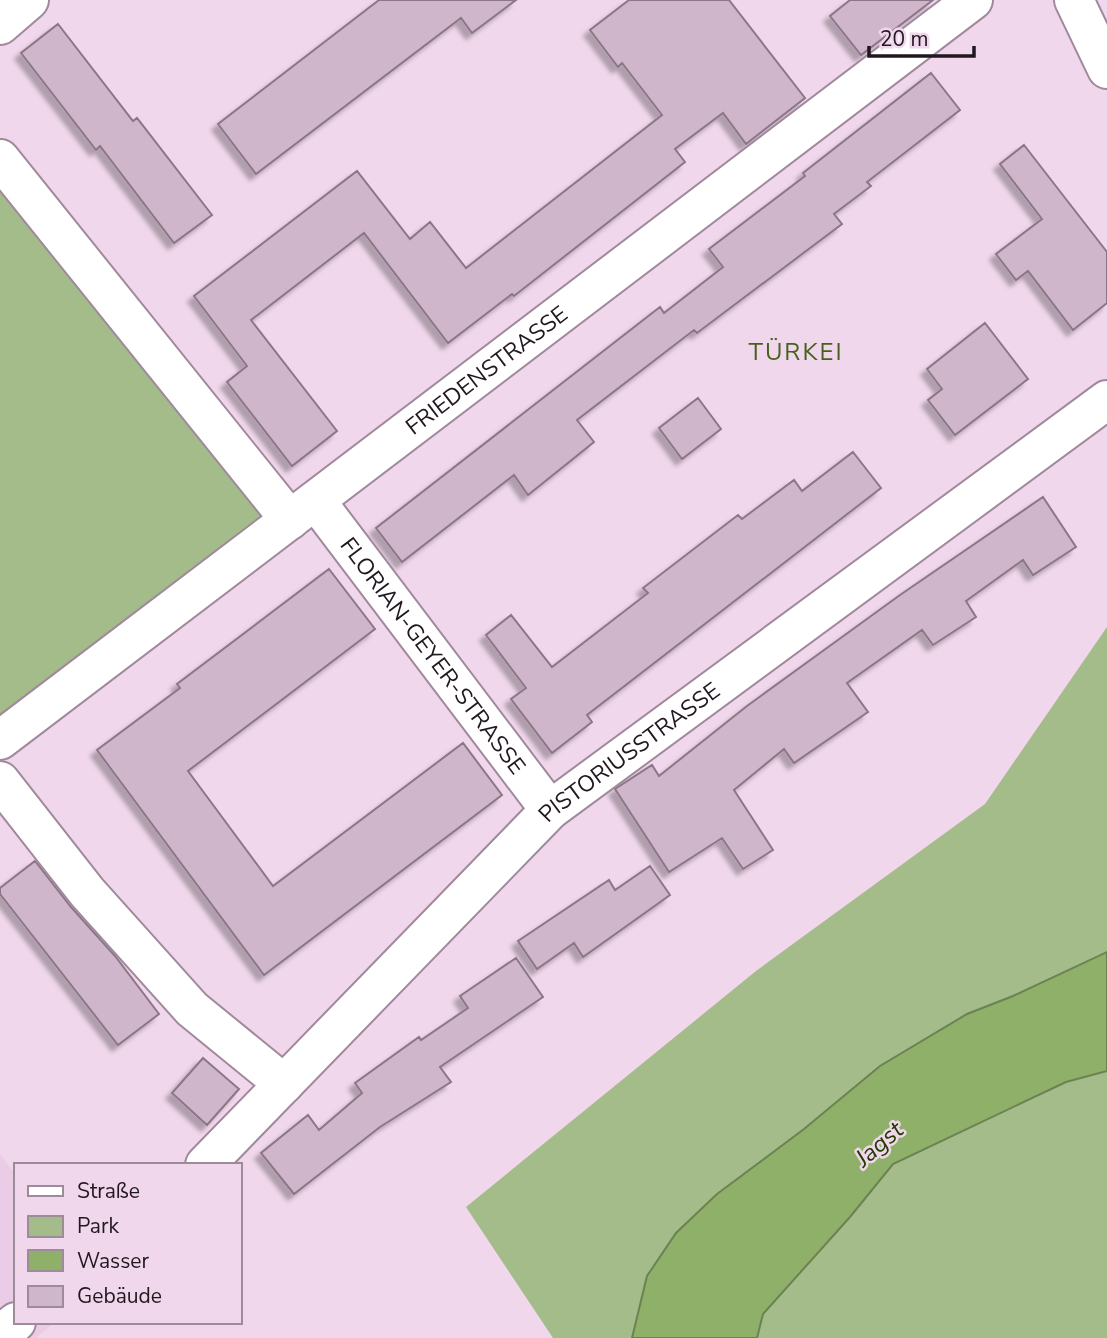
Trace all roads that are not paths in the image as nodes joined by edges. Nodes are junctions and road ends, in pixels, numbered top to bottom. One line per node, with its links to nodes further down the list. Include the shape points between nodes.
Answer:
1 (29, 0): 4 (street)
2 (973, 0): 8 (street, FRIEDENSTRASSE)
3 (1074, 0): 5 (street)
4 (0, 25)
5 (1107, 69)
6 (0, 159): 8 (street, FLORIAN-GEYER-STRASSE)
7 (1107, 400): 11 (street, PISTORIUSSTRASSE)
8 (303, 511): 9 (street, FRIEDENSTRASSE); 11 (street, FLORIAN-GEYER-STRASSE)
9 (0, 740)
10 (0, 781): 12 (street, via 88,892 192,1009)
11 (550, 810): 12 (street, PISTORIUSSTRASSE)
12 (284, 1084): 13 (street, PISTORIUSSTRASSE)
13 (207, 1163)
14 (14, 1324): 15 (street)
15 (0, 1335)

